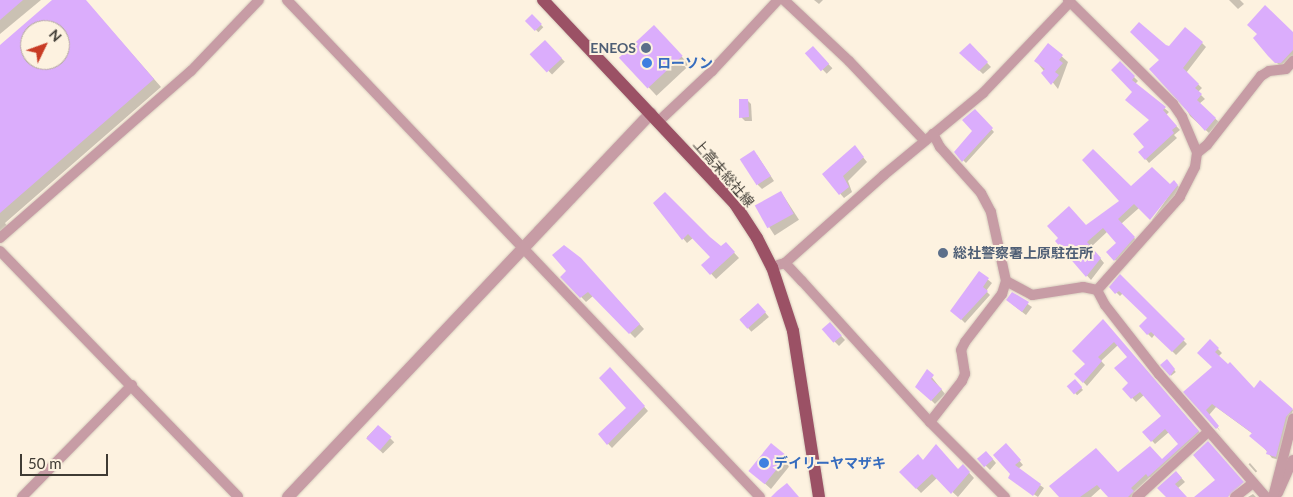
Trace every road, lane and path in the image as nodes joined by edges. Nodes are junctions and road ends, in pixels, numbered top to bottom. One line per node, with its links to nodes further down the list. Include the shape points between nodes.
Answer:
1 (258, 0): 12 (street, via 191,71)
2 (287, 0): 13 (street)
3 (543, 0): 8 (main road, 上高末総社線)
4 (778, 0): 8 (street, via 712,71)
5 (784, 0): 10 (street, via 868,80)
6 (1069, 1): 9 (street, via 983,93); 11 (street, via 1173,104)
7 (1293, 61): 11 (street, via 1286,68 1261,76 1207,145)
8 (655, 117): 13 (street); 15 (main road, 上高末総社線, via 735,204)
9 (933, 134): 10 (street); 16 (street, via 940,147 981,193 991,212)
10 (925, 141): 15 (street)
11 (1197, 152): 17 (street, via 1195,167 1180,198)
12 (0, 238)
13 (525, 248): 26 (street); 27 (street)
14 (0, 251): 18 (street)
15 (778, 265): 20 (street); 28 (main road, 上高末総社線, via 793,331)
16 (1006, 281): 17 (street, via 1032,296 1083,286); 20 (street, via 1002,294 961,350 965,374 962,381)
17 (1097, 290): 21 (street, via 1123,329)
18 (132, 385): 24 (street); 25 (street)
19 (1293, 419): 33 (street)
20 (930, 422): 29 (street)
21 (1208, 432): 23 (street); 30 (street)
22 (1293, 460): 33 (street)
23 (1253, 483): 31 (street); 32 (street)
24 (22, 497)
25 (238, 497)
26 (288, 497)
27 (760, 497)
28 (819, 497)
29 (1005, 497)
30 (1137, 497)
31 (1235, 497)
32 (1266, 497)
33 (1274, 497)

